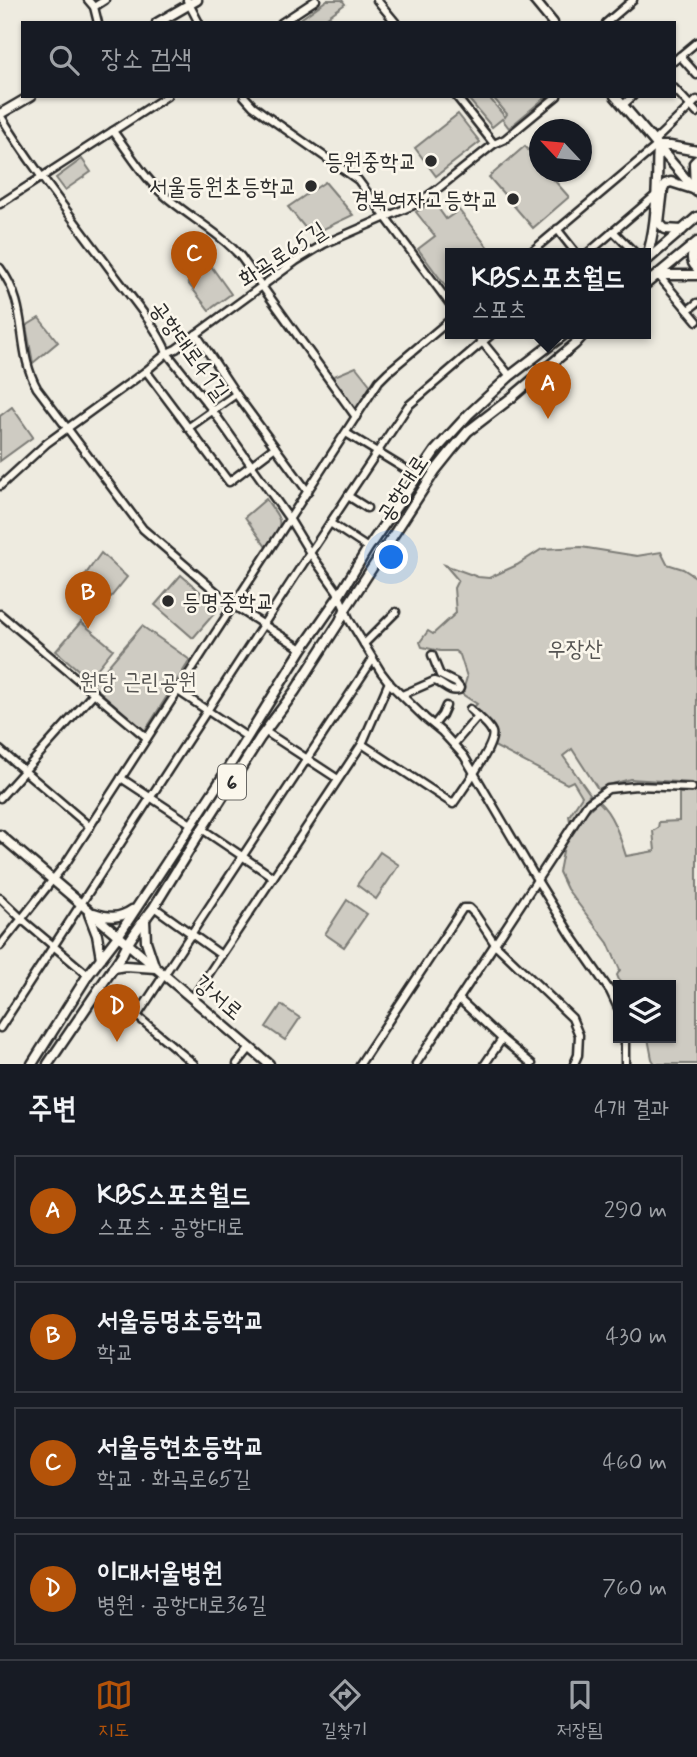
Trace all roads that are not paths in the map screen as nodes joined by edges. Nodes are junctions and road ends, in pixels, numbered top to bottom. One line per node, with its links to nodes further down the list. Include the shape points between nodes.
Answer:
1 (88, 0): 8 (street)
2 (106, 0): 8 (street)
3 (316, 0): 12 (street)
4 (377, 0): 13 (street)
5 (534, 0): 14 (main road)
6 (633, 0): 15 (street)
7 (191, 1): 10 (main road); 11 (street)
8 (94, 7): 9 (street)
9 (99, 21)
10 (160, 21)
11 (198, 21)
12 (284, 21)
13 (394, 21)
14 (551, 21)
15 (608, 21)
16 (697, 42): 17 (street)
17 (677, 59): 18 (street)
18 (697, 75)
19 (676, 90): 29 (street)
20 (28, 98): 31 (main road)
21 (164, 98): 32 (street)
22 (246, 98): 41 (street, via 358,180)
23 (458, 98): 33 (street)
24 (555, 98): 33 (street, 화곡로65길)
25 (617, 98): 28 (main road)
26 (631, 98): 28 (street)
27 (697, 100): 29 (street)
28 (623, 105): 34 (main road)
29 (690, 106): 30 (street); 34 (street)
30 (697, 113)
31 (0, 115): 37 (street, 공항대로41길)
32 (113, 131): 37 (street); 58 (street, via 160,192 229,244)
33 (494, 144): 41 (street, 화곡로65길, via 416,204)
34 (657, 144): 35 (main road); 38 (main road); 39 (main road); 43 (street)
35 (697, 151)
36 (697, 160): 38 (main road, via 693,172)
37 (42, 177): 40 (street); 70 (street, 공항대로41길)
38 (696, 191): 44 (main road, via 671,182 663,189 659,223 665,229)
39 (657, 194): 45 (street); 51 (main road)
40 (0, 204)
41 (387, 217): 58 (street, 화곡로65길, via 324,244); 59 (street)
42 (697, 218): 44 (main road)
43 (557, 229): 47 (street); 48 (street)
44 (682, 230): 52 (main road)
45 (613, 231): 49 (street); 50 (street)
46 (697, 242): 54 (main road, via 691,259); 56 (main road)
47 (536, 248)
48 (572, 248)
49 (593, 248)
50 (630, 248)
51 (650, 248)
52 (651, 256)
53 (0, 268): 76 (street, via 18,304 30,374)
54 (697, 268)
55 (697, 275): 56 (main road)
56 (657, 276): 57 (main road); 61 (street)
57 (651, 280)
58 (261, 286): 64 (street, 화곡로65길); 75 (street)
59 (445, 297)
60 (697, 303): 61 (street)
61 (688, 310): 62 (street)
62 (697, 321)
63 (445, 324): 75 (street, via 387,372)
64 (196, 334): 70 (street, 화곡로65길); 73 (street)
65 (480, 339): 69 (street)
66 (486, 339): 69 (street)
67 (558, 339): 72 (main road, 공항대로 / 6)
68 (580, 339): 93 (main road, 공항대로 / 6, via 450,451)
69 (483, 342): 72 (street); 80 (street, via 408,406)
70 (167, 353): 71 (street, 화곡로65길); 74 (street, 공항대로41길)
71 (146, 371): 76 (street, 화곡로65길); 77 (street)
72 (510, 376): 82 (main road, 공항대로 / 6, via 451,432)
73 (236, 394): 74 (street); 79 (street)
74 (214, 411): 77 (street); 81 (street, 공항대로41길)
75 (356, 418): 78 (street)
76 (68, 428): 83 (street, 화곡로65길); 92 (street, via 143,529)
77 (188, 428): 81 (street, via 229,482)
78 (346, 433): 80 (street, 공항대로); 84 (street)
79 (275, 447): 81 (street); 84 (street)
80 (377, 452): 82 (street, 공항대로); 85 (street)
81 (253, 466): 87 (street, 공항대로41길)
82 (418, 477): 89 (main road, 공항대로 / 6)
83 (0, 486)
84 (308, 492): 87 (street)
85 (348, 496): 86 (street); 88 (street)
86 (367, 508)
87 (290, 520): 90 (street, 공항대로41길); 92 (street)
88 (330, 523): 89 (street, 공항대로); 90 (street)
89 (368, 548): 91 (main road, 공항대로 / 6)
90 (310, 553): 91 (street, 공항대로41길); 96 (street)
91 (339, 596): 93 (street, 공항대로41길); 98 (main road, 공항대로 / 6)
92 (234, 606): 96 (street); 102 (street)
93 (346, 608): 97 (street, 공항대로41길); 110 (main road, 공항대로 / 6)
94 (396, 612): 97 (street)
95 (0, 614): 103 (street)
96 (263, 625): 98 (street); 107 (street)
97 (364, 644): 100 (street, 공항대로41길)
98 (302, 649): 111 (main road, 공항대로 / 6)
99 (432, 655): 104 (street, via 440,675 456,683 459,690 454,692 434,681)
100 (373, 659): 101 (street, 공항대로41길); 117 (street)
101 (389, 682): 104 (street, 공항대로41길); 113 (street)
102 (178, 691): 107 (street); 112 (street)
103 (94, 693): 112 (street); 119 (street)
104 (402, 695): 109 (street, 공항대로41길)
105 (446, 706): 109 (street)
106 (470, 709): 108 (street)
107 (208, 711): 111 (street); 125 (street)
108 (478, 716): 114 (street); 120 (street, via 494,736)
109 (433, 725): 114 (street, 공항대로41길)
110 (266, 732): 117 (street); 128 (main road, 공항대로 / 6)
111 (247, 737): 126 (main road, 공항대로 / 6)
112 (147, 738): 121 (street)
113 (362, 744): 120 (street, via 453,803); 122 (street)
114 (454, 744): 120 (street, 공항대로41길)
115 (0, 750): 116 (street)
116 (7, 755): 118 (street); 119 (street)
117 (307, 759): 122 (street); 130 (street)
118 (0, 763)
119 (24, 771): 124 (street); 127 (street)
120 (474, 773): 133 (street, 공항대로41길)
121 (121, 778): 125 (street); 127 (street)
122 (338, 779): 131 (street)
123 (692, 788): 133 (street, via 608,789 587,804)
124 (0, 798)
125 (151, 798): 126 (street); 137 (street)
126 (191, 824): 135 (main road, 공항대로 / 6)
127 (90, 827): 132 (street)
128 (202, 829): 130 (street); 136 (main road, 공항대로 / 6)
129 (0, 835): 132 (main road, 강서로)
130 (243, 857): 131 (street); 140 (street)
131 (273, 877): 146 (street)
132 (53, 880): 137 (main road, 강서로); 138 (street)
133 (537, 880): 143 (street); 153 (street, 공항대로41길)
134 (0, 898): 138 (street)
135 (137, 906): 137 (main road, via 115,917); 141 (main road, 공항대로 / 6)
136 (154, 907): 139 (main road, 공항대로 / 6); 140 (street)
137 (85, 908): 141 (main road, 강서로); 145 (street); 147 (main road)
138 (22, 919): 144 (street); 145 (street)
139 (145, 919): 142 (main road, 공항대로 / 6); 149 (main road, via 146,942)
140 (192, 933): 146 (street); 151 (street)
141 (118, 936): 142 (main road, 강서로); 147 (main road, 공항대로 / 6)
142 (126, 944): 148 (main road, 공항대로 / 6); 149 (main road, 강서로)
143 (495, 944): 155 (street); 167 (street, via 470,908 463,908); 172 (street, via 572,1018 579,1035)
144 (0, 946)
145 (53, 946): 150 (street); 157 (street)
146 (221, 955): 154 (street)
147 (101, 958): 150 (main road, 공항대로 / 6)
148 (113, 968): 149 (main road); 152 (main road, 공항대로 / 6)
149 (156, 968): 151 (main road, 강서로)
150 (88, 975): 162 (main road, 공항대로 / 6)
151 (164, 976): 154 (main road, 강서로); 156 (street, 강서로)
152 (100, 987): 156 (street); 163 (main road, 공항대로 / 6)
153 (613, 998)
154 (192, 999): 160 (main road, 강서로)
155 (459, 999): 158 (street); 168 (street)
156 (137, 1016): 164 (street)
157 (0, 1028)
158 (502, 1039): 161 (street); 169 (street)
159 (625, 1043): 173 (street)
160 (250, 1048): 165 (street, 강서로); 166 (main road, 강서로)
161 (524, 1057): 170 (street); 171 (street)
162 (32, 1064)
163 (48, 1064)
164 (194, 1064)
165 (237, 1064)
166 (269, 1064)
167 (360, 1064)
168 (416, 1064)
169 (485, 1064)
170 (519, 1064)
171 (532, 1064)
172 (574, 1064)
173 (625, 1064)

